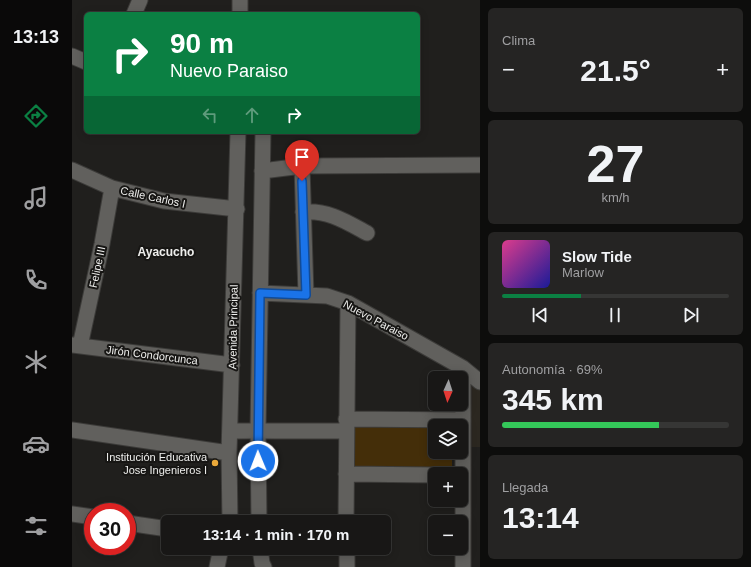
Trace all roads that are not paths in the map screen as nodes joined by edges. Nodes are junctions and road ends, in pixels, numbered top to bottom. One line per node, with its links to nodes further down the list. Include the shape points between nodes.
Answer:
1 (140, 0): 3 (street)
2 (240, 0): 4 (street)
3 (135, 12)
4 (240, 12)
5 (72, 56): 6 (street)
6 (84, 61)
7 (238, 134): 14 (street, Avenida Principal)
8 (263, 134): 12 (street)
9 (480, 165): 10 (street)
10 (302, 166): 12 (street); 15 (street)
11 (72, 170): 13 (street, Calle Carlos I)
12 (262, 171): 17 (street)
13 (112, 188): 14 (street, Calle Carlos I, via 164,201); 20 (street, Felipe III, via 102,244)
14 (237, 209): 21 (street, Avenida Principal)
15 (303, 212): 16 (street, via 316,211 336,215); 18 (street)
16 (367, 233)
17 (260, 293): 18 (street, Nuevo Paraiso); 28 (street)
18 (306, 295): 19 (street, Nuevo Paraiso, via 327,296)
19 (348, 303): 22 (street, Nuevo Paraiso); 26 (street)
20 (76, 345): 21 (street, Jirón Condorcunca)
21 (232, 365): 29 (street, Avenida Principal)
22 (463, 368): 23 (street, Nuevo Paraiso); 24 (street)
23 (480, 382)
24 (463, 419)
25 (428, 421): 26 (street)
26 (346, 425): 28 (street); 31 (street)
27 (72, 430): 30 (street)
28 (258, 430): 29 (street); 36 (street)
29 (230, 431): 30 (street, Avenida Principal)
30 (230, 453): 35 (street, Avenida Principal)
31 (346, 474): 32 (street); 37 (street)
32 (428, 475)
33 (463, 507): 47 (street)
34 (72, 514): 38 (street)
35 (230, 515)
36 (259, 515)
37 (346, 515)
38 (84, 516)
39 (136, 524): 40 (street)
40 (161, 528)
41 (219, 555): 44 (street)
42 (261, 555): 45 (street)
43 (346, 555): 46 (street)
44 (217, 567)
45 (264, 567)
46 (347, 567)
47 (464, 567)

